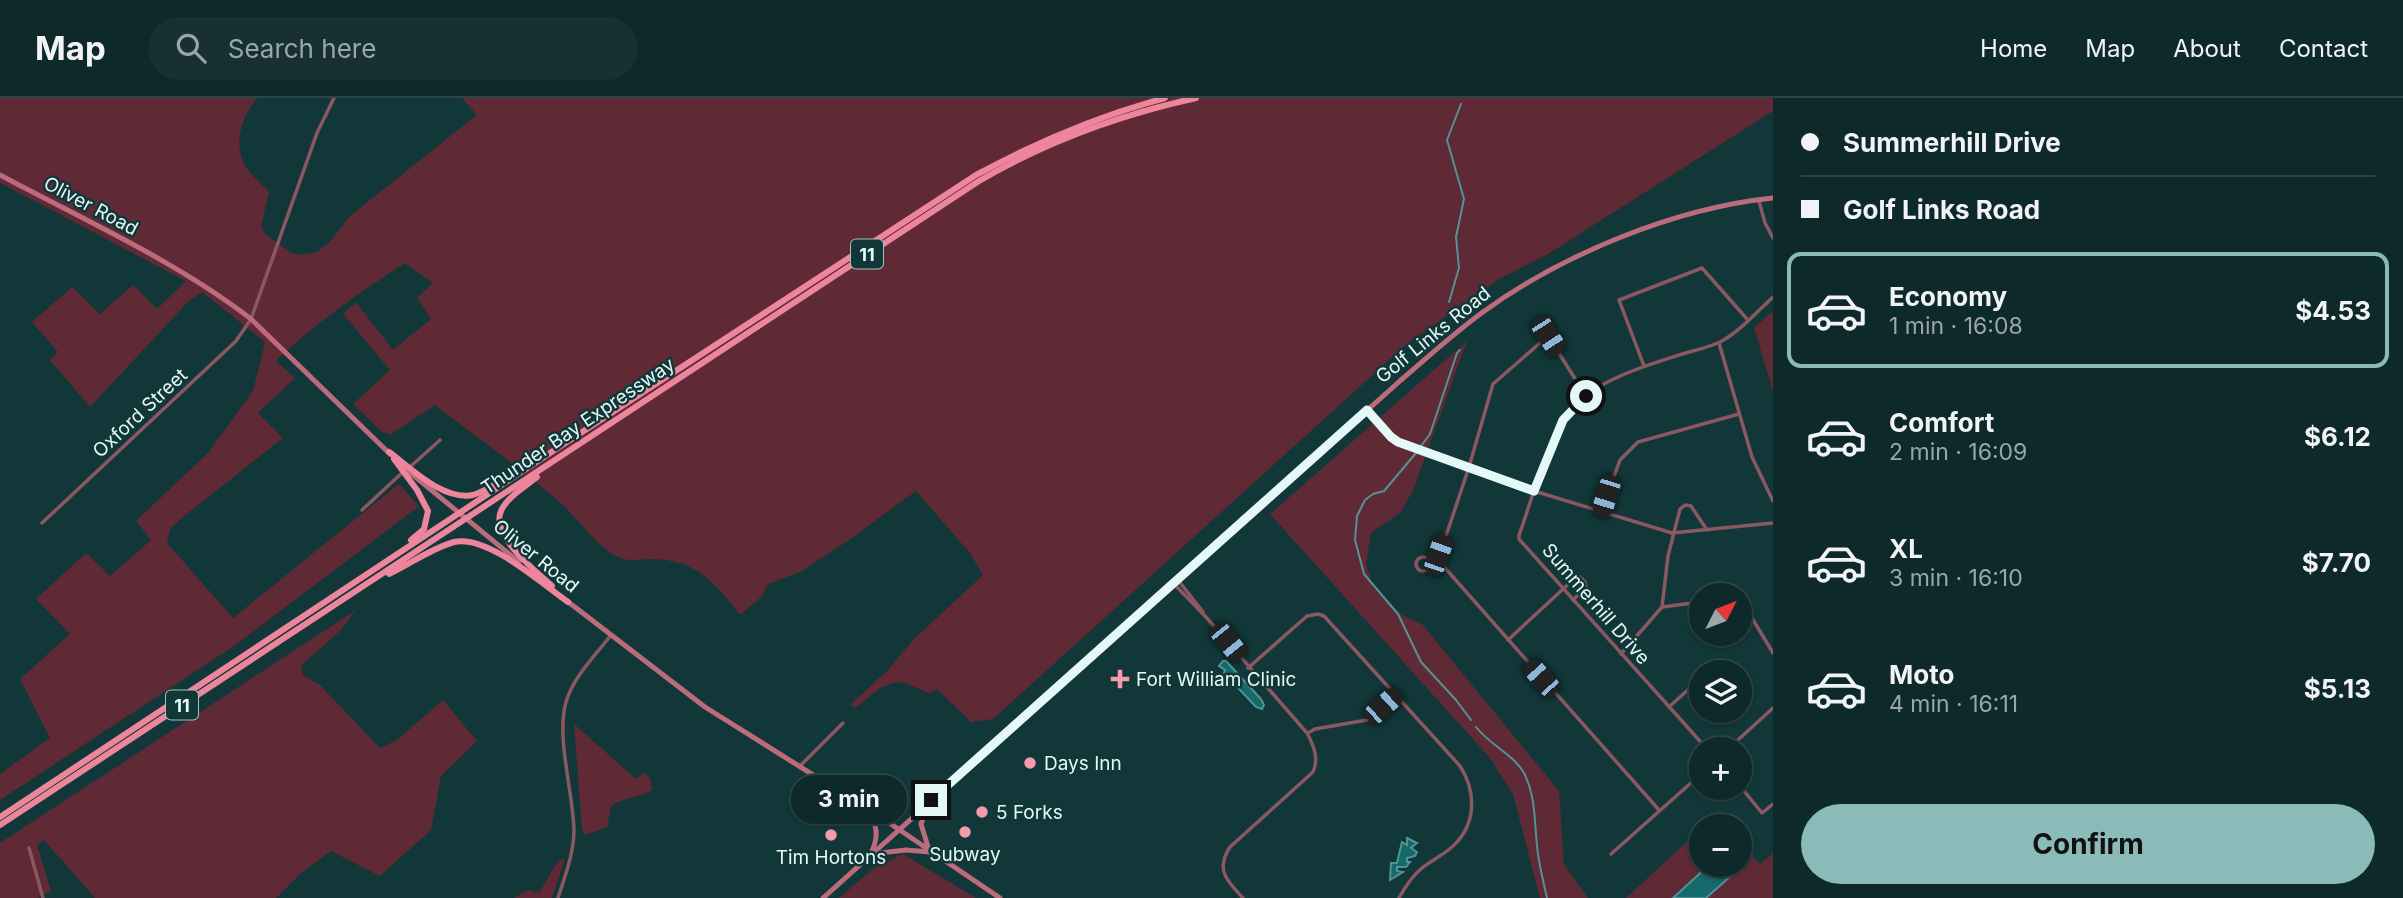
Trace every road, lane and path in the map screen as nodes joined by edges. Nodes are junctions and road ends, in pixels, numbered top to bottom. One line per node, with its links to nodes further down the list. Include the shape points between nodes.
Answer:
1 (334, 98): 9 (street, Oxford Street, via 317,133)
2 (1165, 98): 17 (highway, Thunder Bay Expressway / 11, via 1069,129 976,175)
3 (1196, 98): 19 (highway, Thunder Bay Expressway / 11, via 1105,122 1007,164)
4 (0, 175): 9 (main road, Oliver Road, via 184,274)
5 (1773, 198): 6 (main road, Golf Links Road)
6 (1759, 200): 7 (street); 14 (main road, Golf Links Road, via 1669,221 1590,250 1524,285 1482,312)
7 (1773, 238)
8 (1773, 297): 10 (street, Summerhill Drive)
9 (251, 319): 18 (main road, Oliver Road); 28 (street, Oxford Street, via 218,359)
10 (1747, 319): 11 (street, Summerhill Drive); 12 (street, via 1702,268 1619,300)
11 (1719, 342): 12 (street, Summerhill Drive); 15 (street)
12 (1644, 366): 13 (street, Summerhill Drive)
13 (1586, 396): 20 (street, via 1548,336 1493,384); 22 (street, Summerhill Drive, via 1563,420)
14 (1367, 410): 20 (street, via 1398,442); 35 (main road, Golf Links Road)
15 (1739, 414): 23 (street, via 1752,457); 25 (street, via 1638,442 1620,460)
16 (440, 440): 21 (street)
17 (553, 451): 21 (highway, via 476,494 463,496); 26 (highway, Thunder Bay Expressway / 11)
18 (388, 452): 21 (highway)
19 (562, 456): 27 (highway, Thunder Bay Expressway / 11); 39 (highway, via 503,507 499,525 506,541)
20 (1469, 467): 22 (street); 32 (street)
21 (407, 469): 24 (street); 26 (main road, Oliver Road); 34 (highway, via 425,502 427,523)
22 (1534, 491): 25 (street); 37 (street, Summerhill Drive, via 1519,539)
23 (1773, 501)
24 (362, 510)
25 (1601, 512): 31 (street)
26 (459, 513): 27 (main road, Oliver Road); 34 (highway, Thunder Bay Expressway / 11)
27 (466, 519): 36 (highway, Thunder Bay Expressway / 11); 39 (main road, Oliver Road)
28 (42, 523)
29 (1773, 523): 30 (street)
30 (1707, 530): 31 (street); 31 (street, via 1685,505)
31 (1672, 533): 41 (street)
32 (1437, 560): 33 (street); 44 (street)
33 (1430, 562): 33 (street, via 1422,557 1415,565 1424,571)
34 (355, 582): 63 (highway, Thunder Bay Expressway / 11)
35 (1176, 582): 47 (street); 58 (main road, Golf Links Road)
36 (364, 586): 39 (highway, via 444,546 470,541 505,558); 64 (highway, Thunder Bay Expressway / 11)
37 (1563, 589): 38 (street, Summerhill Drive); 38 (street, via 1577,577 1583,579 1586,587); 44 (street)
38 (1573, 600): 45 (street, Summerhill Drive)
39 (569, 602): 43 (main road, Oliver Road)
40 (1689, 604): 41 (street)
41 (1662, 607): 45 (street)
42 (1752, 618): 46 (street)
43 (611, 635): 56 (main road, Oliver Road, via 705,706); 71 (street, via 574,684 564,712 574,833)
44 (1507, 640): 62 (street)
45 (1621, 653): 50 (street, Summerhill Drive)
46 (1773, 653)
47 (1248, 668): 49 (street, via 1307,616 1318,614 1328,618); 53 (street)
48 (1689, 689): 50 (street)
49 (1396, 694): 53 (street, via 1367,720); 75 (street, via 1460,766 1472,801 1459,840 1420,869)
50 (1669, 707): 54 (street, Summerhill Drive)
51 (1773, 708): 55 (street)
52 (843, 723): 56 (street)
53 (1307, 733): 74 (street, via 1316,754 1313,772 1225,855 1224,874)
54 (1696, 737)
55 (1741, 737)
56 (799, 767): 61 (main road, Oliver Road)
57 (1689, 784): 62 (street)
58 (931, 800): 65 (main road, Golf Links Road); 67 (main road, via 921,824)
59 (1751, 800): 60 (street, via 1762,813)
60 (1773, 804)
61 (866, 809): 65 (main road, Oliver Road); 68 (main road, via 878,836)
62 (1659, 810): 69 (street)
63 (0, 817)
64 (0, 825)
65 (898, 829): 67 (main road, Oliver Road); 68 (main road, Golf Links Road)
66 (29, 848): 70 (street)
67 (930, 851): 68 (main road); 73 (main road, Oliver Road)
68 (871, 853): 72 (main road, Golf Links Road)
69 (1611, 854)
70 (43, 898)
71 (558, 898)
72 (823, 898)
73 (1000, 898)
74 (1243, 898)
75 (1399, 898)

